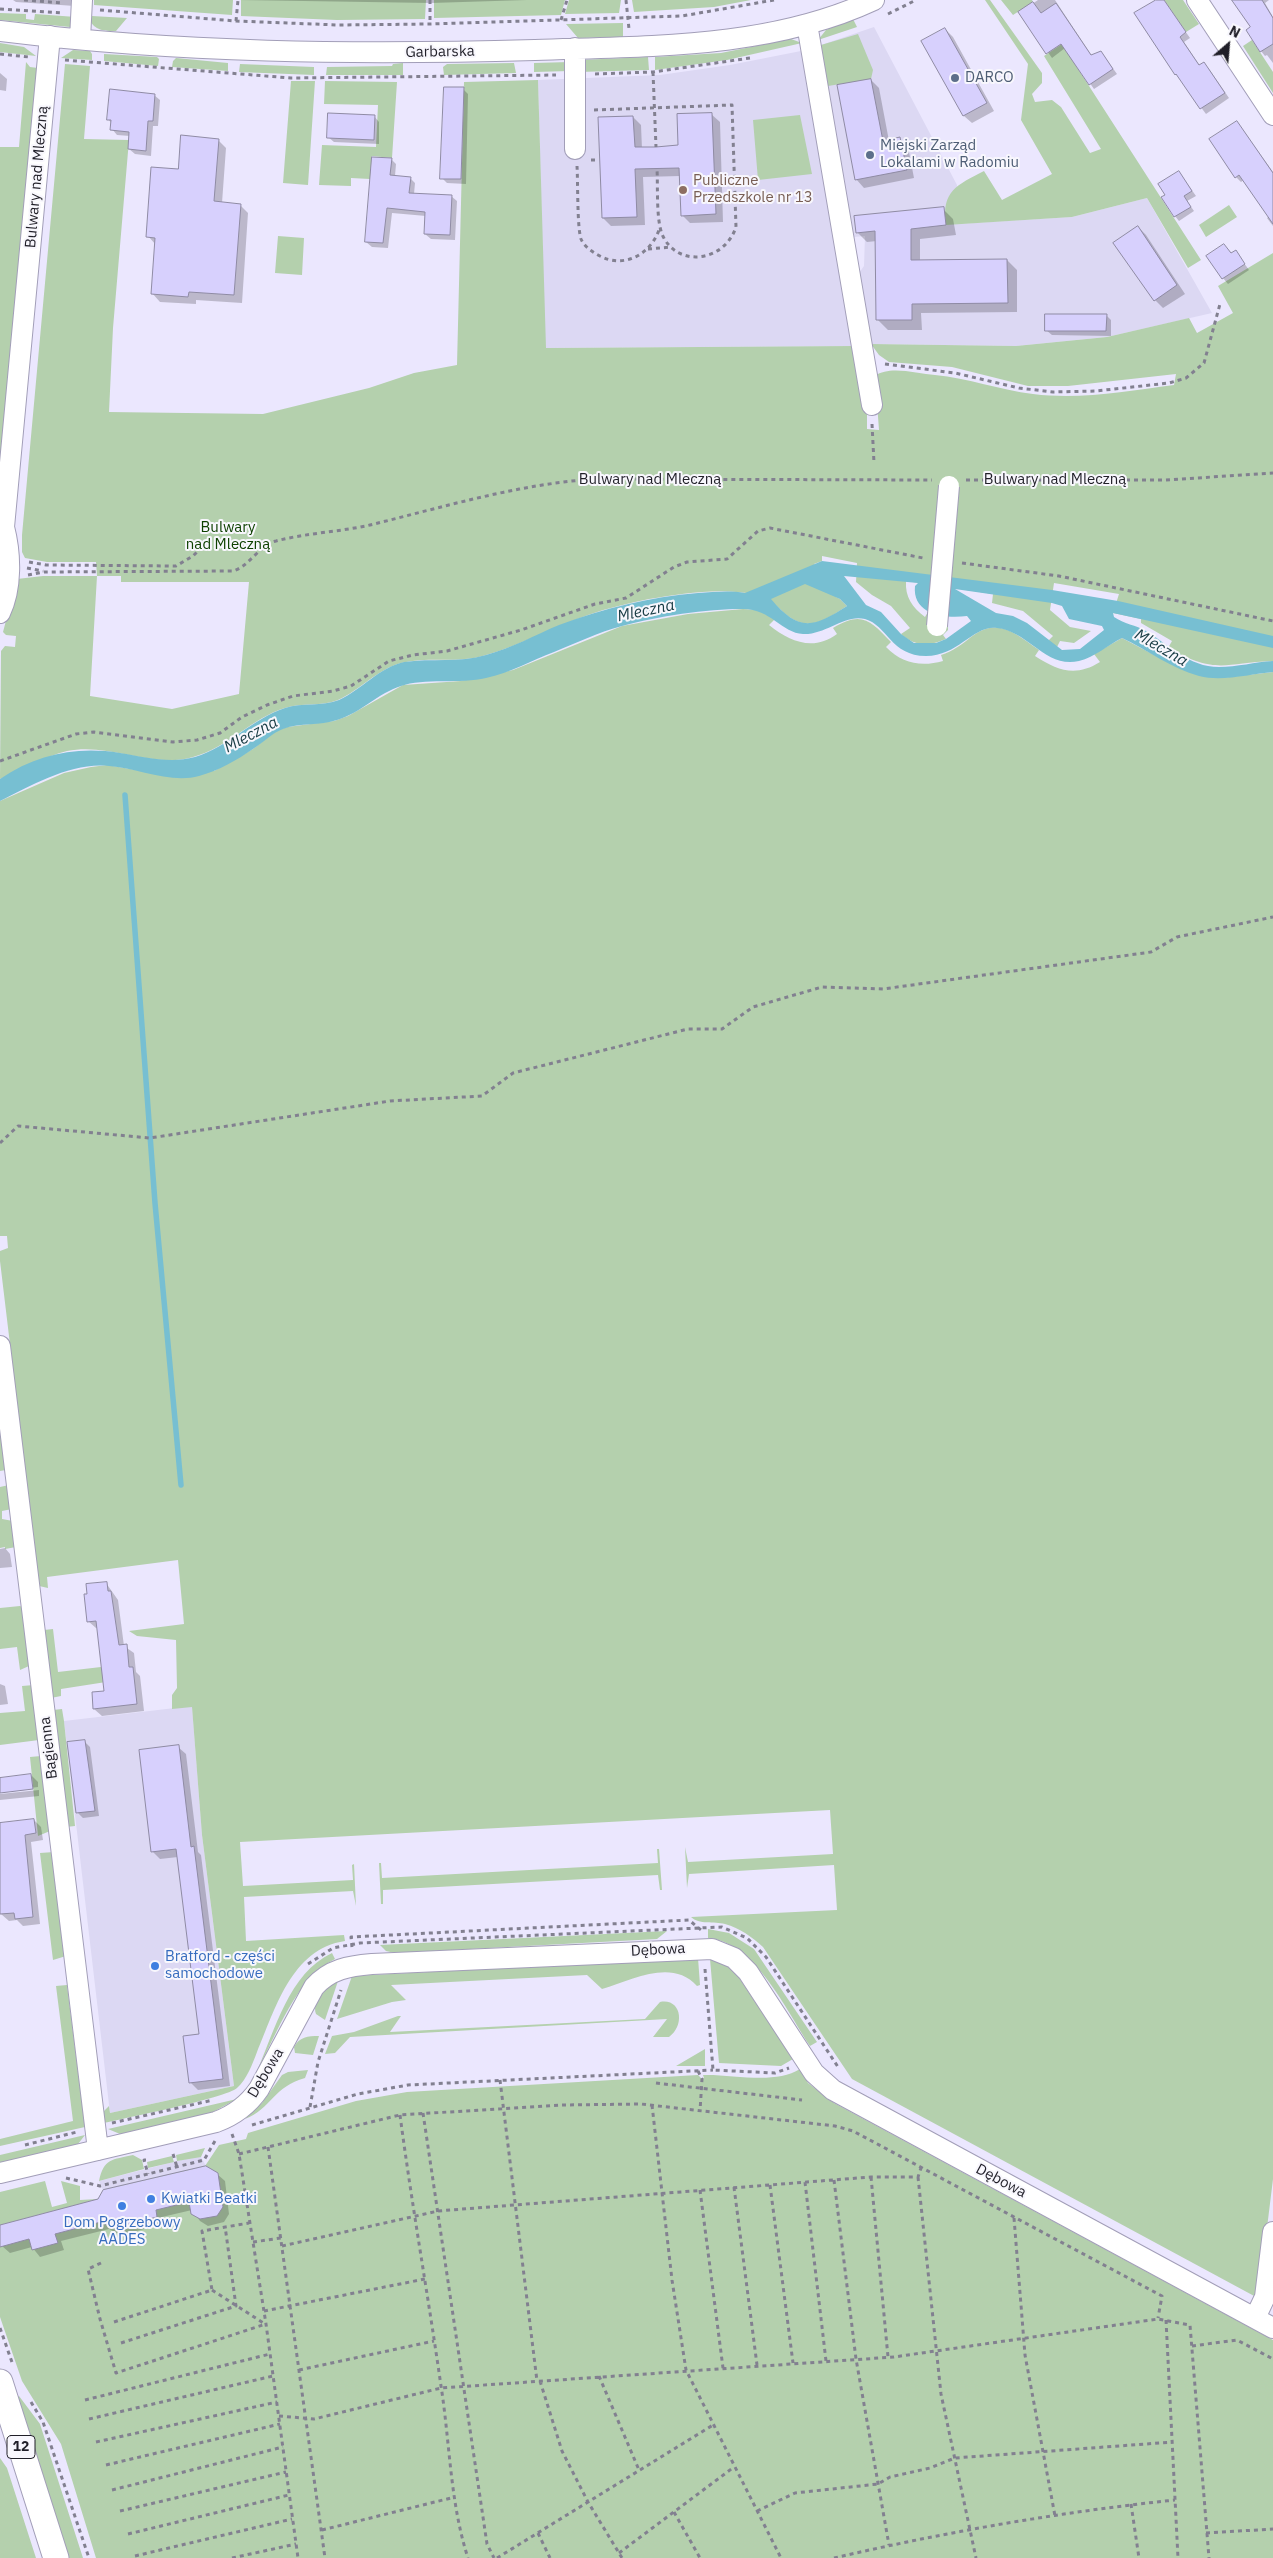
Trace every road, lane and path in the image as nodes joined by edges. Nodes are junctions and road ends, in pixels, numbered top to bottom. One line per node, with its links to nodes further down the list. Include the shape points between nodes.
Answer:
1 (24, 0): 9 (path)
2 (238, 0): 13 (path)
3 (430, 0): 14 (path)
4 (567, 0): 12 (path)
5 (626, 0): 11 (path)
6 (774, 0): 12 (path, via 682,16)
7 (874, 0): 15 (street, Garbarska)
8 (1197, 0): 23 (street)
9 (82, 5): 10 (path, via 74,14); 13 (path); 18 (street)
10 (0, 9)
11 (627, 13)
12 (561, 20): 14 (path)
13 (236, 21): 14 (path)
14 (430, 24)
15 (807, 24): 19 (street, Garbarska, via 704,42); 32 (street)
16 (0, 31): 17 (street, Garbarska)
17 (50, 36): 18 (street, Garbarska); 37 (street, Bulwary nad Mleczną)
18 (80, 38): 19 (street, Garbarska, via 268,52)
19 (575, 48): 25 (street)
20 (653, 72): 21 (path)
21 (654, 108): 22 (path); 24 (path); 29 (path, via 732,105 736,228 733,236 722,250 702,257 690,256)
22 (592, 110)
23 (1273, 114)
24 (656, 147)
25 (579, 157): 26 (path); 30 (path, via 580,232 586,246 601,257 622,262)
26 (599, 160)
27 (657, 169): 28 (path)
28 (660, 226): 29 (path); 30 (path)
29 (672, 247): 30 (path)
30 (648, 249)
31 (1220, 304): 32 (path, via 1204,363 1186,378 1169,382 1096,391 1053,392 1019,388 955,373)
32 (865, 361): 33 (street)
33 (872, 405): 34 (path)
34 (874, 463)
35 (1273, 473): 36 (path, Bulwary nad Mleczną, via 1166,480)
36 (949, 483): 40 (street, bridge); 41 (path, Bulwary nad Mleczną, via 574,480 276,541 248,564 233,571)
37 (2, 532): 42 (street, Bulwary nad Mleczną, via 8,543 8,568)
38 (201, 548): 39 (path, via 176,566 46,566)
39 (25, 561)
40 (942, 562): 43 (path, via 1059,576); 44 (street, bridge); 45 (path, via 770,528 753,534 727,559 674,566 626,598 595,604 447,651 389,661 352,686 293,696 242,717 220,733 197,740 173,742 94,732 76,734)
41 (44, 572)
42 (0, 613)
43 (1273, 621)
44 (937, 626)
45 (0, 761)
46 (1273, 917): 47 (path, via 1177,936 1151,952 883,989 822,987 753,1007 722,1029 688,1029 513,1073 482,1096 390,1101 150,1138 18,1126)
47 (0, 1143)
48 (0, 1346): 66 (street, Bagienna)
49 (697, 1926): 51 (path, via 360,1943 333,1948)
50 (705, 1966): 53 (path)
51 (304, 1967)
52 (804, 2058): 53 (path, via 785,2070 775,2072); 75 (street, Dębowa, via 748,1972 734,1958 712,1949 351,1966 327,1974 314,1987 259,2089 236,2113 216,2122); 110 (street, Dębowa, via 820,2080 838,2093)
53 (713, 2070): 54 (path)
54 (698, 2071): 55 (path); 57 (path)
55 (500, 2080): 61 (path); 65 (path, via 408,2084 318,2105)
56 (656, 2083): 57 (path)
57 (702, 2088): 59 (path); 62 (path)
58 (221, 2098): 66 (path)
59 (802, 2100)
60 (652, 2105): 61 (path); 62 (path); 93 (path)
61 (503, 2108): 63 (path); 94 (path)
62 (700, 2111): 82 (path, via 835,2126 853,2131)
63 (423, 2113): 64 (path); 95 (path)
64 (400, 2115): 74 (path); 96 (path)
65 (249, 2126)
66 (95, 2127): 73 (path); 75 (street, Bagienna)
67 (240, 2129): 68 (path)
68 (231, 2132): 69 (path); 78 (path)
69 (226, 2134)
70 (221, 2137): 71 (path)
71 (213, 2145): 72 (path); 81 (path, via 204,2160)
72 (205, 2146)
73 (17, 2147)
74 (268, 2147): 78 (path); 101 (path)
75 (98, 2150): 83 (street, Dębowa)
76 (181, 2152): 77 (path)
77 (173, 2154): 79 (path); 81 (path)
78 (239, 2154): 98 (path)
79 (164, 2156)
80 (154, 2158): 84 (path, via 144,2160)
81 (177, 2167): 84 (path)
82 (921, 2168): 86 (path); 97 (path)
83 (0, 2173)
84 (148, 2174): 85 (path, via 100,2186)
85 (60, 2176)
86 (918, 2177): 87 (path); 121 (path)
87 (871, 2178): 88 (path); 123 (path)
88 (834, 2180): 89 (path); 125 (path)
89 (804, 2182): 90 (path); 126 (path)
90 (770, 2185): 91 (path); 127 (path)
91 (734, 2187): 92 (path); 128 (path)
92 (700, 2190): 93 (path); 129 (path)
93 (662, 2193): 94 (path); 131 (path, via 678,2334)
94 (516, 2205): 95 (path); 135 (path)
95 (438, 2211): 96 (path); 136 (path)
96 (414, 2215): 103 (path); 105 (path)
97 (1014, 2218): 111 (path, via 1162,2296); 117 (path)
98 (249, 2223): 99 (path); 102 (path)
99 (225, 2226): 106 (path, via 202,2231); 107 (path)
100 (1273, 2232): 110 (street, via 1265,2297)
101 (281, 2238): 102 (path); 103 (path)
102 (252, 2242): 109 (path)
103 (282, 2246): 108 (path)
104 (100, 2263): 114 (path, via 88,2269 116,2373)
105 (425, 2279): 108 (path); 118 (path)
106 (212, 2290): 107 (path); 113 (path)
107 (236, 2306): 114 (path); 119 (path)
108 (290, 2308): 109 (path); 130 (path)
109 (264, 2312): 114 (path)
110 (1256, 2318): 116 (street, Dębowa)
111 (1158, 2319): 112 (path); 117 (path)
112 (1166, 2320): 120 (path, via 1190,2325); 147 (path)
113 (114, 2322)
114 (266, 2324): 122 (path)
115 (0, 2328): 132 (path)
116 (1273, 2328)
117 (1025, 2339): 121 (path); 150 (path, via 1025,2355)
118 (434, 2341): 130 (path); 137 (path)
119 (120, 2343)
120 (1192, 2346): 124 (path, via 1237,2340); 173 (path)
121 (936, 2353): 123 (path); 151 (path)
122 (270, 2354): 133 (path); 139 (path)
123 (888, 2358): 125 (path)
124 (1273, 2359)
125 (856, 2360): 126 (path); 156 (path)
126 (826, 2361): 127 (path)
127 (793, 2363): 128 (path)
128 (758, 2365): 129 (path)
129 (723, 2368): 131 (path)
130 (299, 2370): 142 (path)
131 (686, 2370): 134 (path); 145 (path)
132 (7, 2376): 157 (main road, 12)
133 (273, 2376): 140 (path); 143 (path)
134 (599, 2376): 135 (path); 154 (path)
135 (538, 2381): 136 (path); 162 (path, via 562,2451)
136 (464, 2386): 137 (path); 185 (path, via 487,2544)
137 (442, 2388): 142 (path, via 340,2414); 160 (path)
138 (29, 2400): 180 (path, via 43,2422)
139 (85, 2400)
140 (277, 2402): 141 (path); 146 (path)
141 (279, 2416): 142 (path); 144 (path)
142 (307, 2418): 170 (path)
143 (89, 2419)
144 (280, 2424): 149 (path); 152 (path)
145 (713, 2425): 153 (path); 154 (path)
146 (96, 2442)
147 (1173, 2442): 150 (path); 161 (path)
148 (0, 2445): 157 (main road, via 18,2458)
149 (283, 2447): 155 (path); 158 (path)
150 (1043, 2451): 151 (path); 167 (path)
151 (954, 2458): 156 (path, via 930,2468 890,2477); 171 (path)
152 (106, 2465)
153 (734, 2467): 165 (path); 166 (path)
154 (639, 2470): 162 (path)
155 (286, 2472): 159 (path); 164 (path)
156 (878, 2484): 165 (path, via 795,2493); 176 (path)
157 (33, 2487): 179 (main road, 12)
158 (112, 2490)
159 (289, 2495): 168 (path); 174 (path)
160 (454, 2497): 170 (path); 184 (path)
161 (1175, 2500): 163 (path); 193 (path)
162 (588, 2502): 172 (path); 177 (path)
163 (1131, 2504): 167 (path); 192 (path)
164 (120, 2511)
165 (757, 2511): 189 (path)
166 (674, 2512): 177 (path); 188 (path)
167 (1055, 2516): 171 (path)
168 (292, 2520): 175 (path); 178 (path)
169 (1273, 2529): 173 (path)
170 (322, 2530): 183 (path)
171 (972, 2530): 176 (path); 191 (path)
172 (538, 2533): 185 (path); 186 (path)
173 (1206, 2533): 194 (path)
174 (128, 2534)
175 (296, 2544): 181 (path); 182 (path)
176 (889, 2545): 190 (path)
177 (619, 2553): 187 (path)
178 (136, 2556)
179 (56, 2558)
180 (89, 2558)
181 (232, 2558)
182 (298, 2558)
183 (325, 2558)
184 (468, 2558)
185 (495, 2558)
186 (550, 2558)
187 (622, 2558)
188 (700, 2558)
189 (781, 2558)
190 (834, 2558)
191 (976, 2558)
192 (1139, 2558)
193 (1178, 2558)
194 (1209, 2558)

